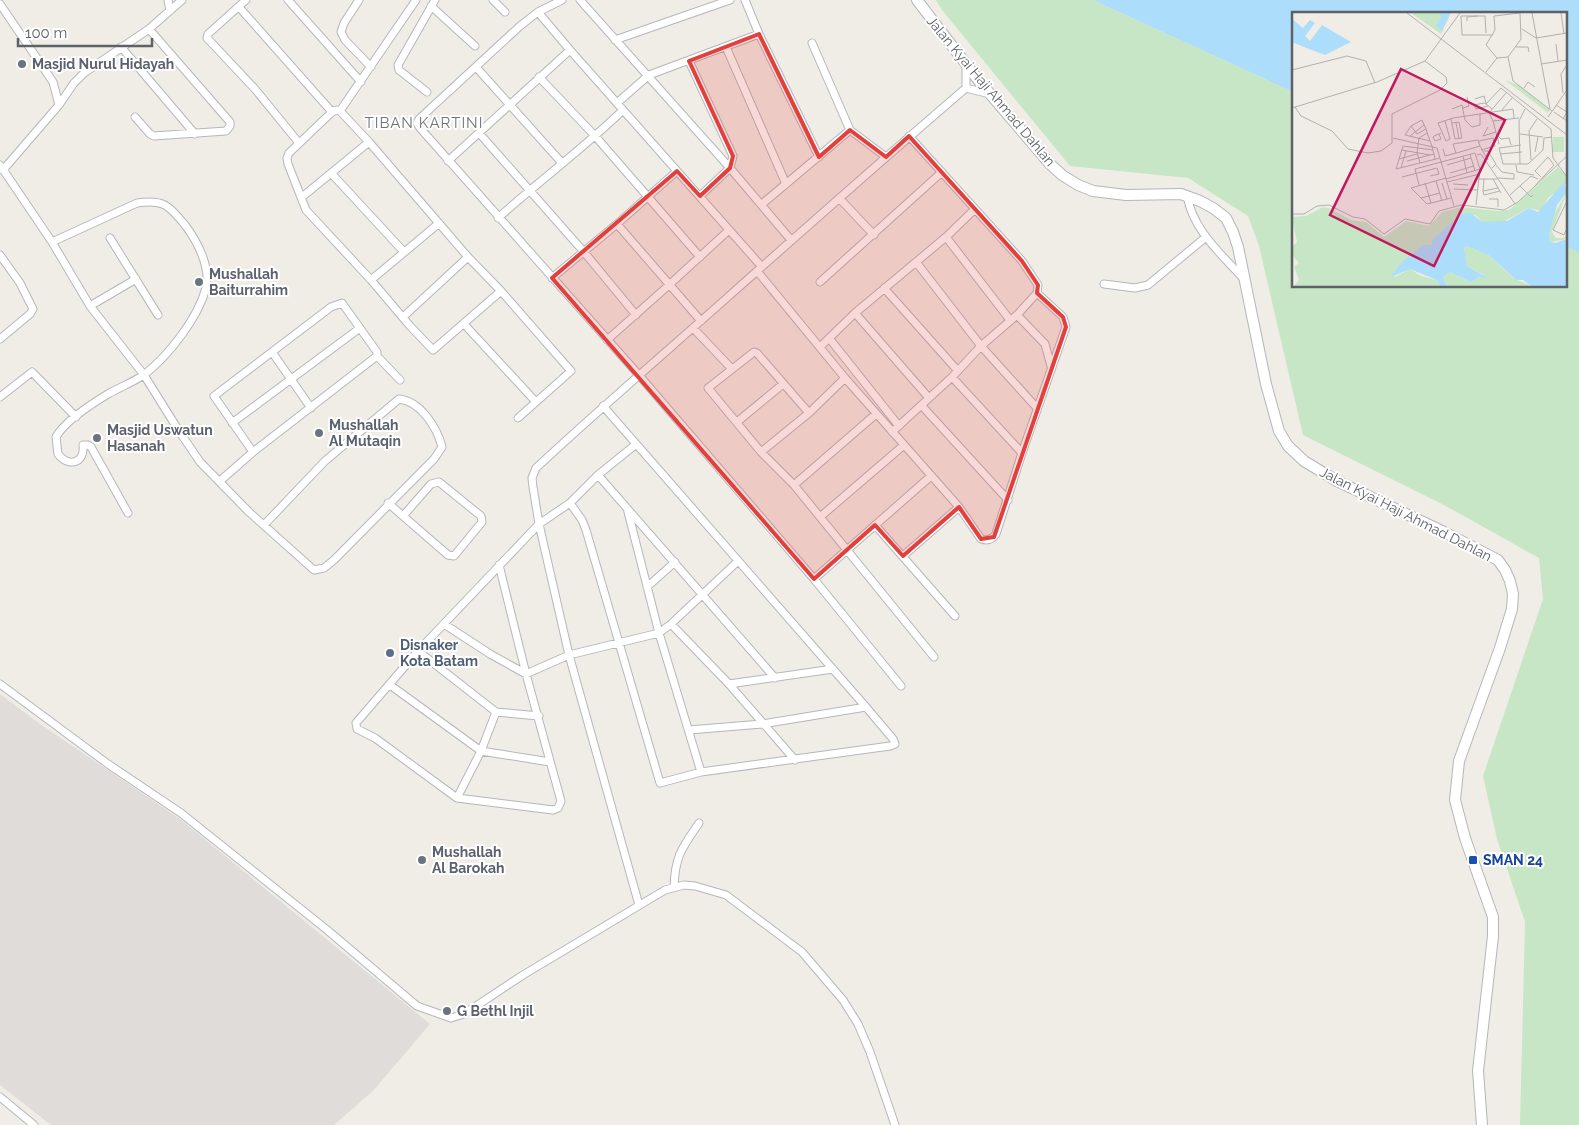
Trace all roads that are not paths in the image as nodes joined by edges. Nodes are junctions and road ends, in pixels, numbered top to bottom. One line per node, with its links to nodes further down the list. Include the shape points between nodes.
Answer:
1 (168, 0): 16 (street)
2 (182, 0): 16 (street)
3 (246, 0): 15 (street)
4 (288, 0): 33 (street)
5 (359, 0): 29 (street, via 341,32)
6 (416, 0): 29 (street)
7 (492, 0): 17 (street)
8 (562, 0): 18 (street)
9 (580, 0): 21 (street)
10 (730, 0): 21 (street)
11 (745, 0): 20 (street)
12 (916, 0): 28 (main road, Jalan Kyai Haji Ahmad Dahlan)
13 (433, 3): 23 (street); 35 (street, via 398,68)
14 (0, 4): 39 (street, via 53,82)
15 (239, 7): 41 (street); 50 (street, via 207,38)
16 (170, 11): 19 (street)
17 (505, 12)
18 (538, 12): 26 (street); 30 (street)
19 (149, 29): 24 (street); 46 (street, via 230,122 226,131)
20 (759, 34): 25 (street); 52 (street)
21 (615, 40): 32 (street)
22 (812, 43): 44 (street)
23 (475, 46)
24 (121, 47): 39 (street, via 84,73); 46 (street)
25 (726, 47): 27 (street); 60 (street)
26 (570, 50): 31 (street); 37 (street)
27 (689, 61): 32 (street); 56 (street, via 733,156)
28 (966, 64): 34 (street); 36 (main road, Jalan Kyai Haji Ahmad Dahlan)
29 (371, 67): 33 (street)
30 (476, 67): 38 (street); 53 (street, via 417,123)
31 (539, 76): 38 (street); 48 (street)
32 (649, 76): 37 (street); 56 (street)
33 (361, 82): 42 (street)
34 (966, 88): 36 (street); 47 (street)
35 (427, 92)
36 (990, 94): 62 (main road, Jalan Kyai Haji Ahmad Dahlan, via 1050,164 1078,185 1109,194)
37 (617, 103): 40 (street)
38 (510, 104): 45 (street); 54 (street)
39 (60, 105): 55 (street)
40 (623, 110): 48 (street); 57 (street)
41 (332, 112): 42 (street); 50 (street)
42 (340, 112): 49 (street)
43 (135, 117): 46 (street, via 154,136)
44 (850, 130): 51 (street); 52 (street)
45 (479, 133): 53 (street); 61 (street)
46 (195, 134)
47 (910, 136): 51 (street); 58 (street)
48 (596, 137): 54 (street); 65 (street)
49 (369, 142): 59 (street); 70 (street)
50 (300, 143): 64 (street, via 287,158)
51 (886, 157): 66 (street)
52 (819, 158): 60 (street)
53 (448, 161): 69 (street)
54 (562, 163): 61 (street)
55 (1, 168): 78 (street)
56 (730, 168): 63 (street); 67 (street)
57 (678, 171): 63 (street); 65 (street)
58 (942, 172): 68 (street); 73 (street)
59 (331, 173): 64 (street); 79 (street)
60 (786, 184): 67 (street)
61 (530, 189): 69 (street); 80 (street)
62 (1187, 195): 75 (street, via 1190,209); 89 (main road, Jalan Kyai Haji Ahmad Dahlan, via 1226,218 1234,232)
63 (700, 196): 72 (street)
64 (302, 197): 88 (street, via 306,210)
65 (648, 198): 71 (street); 83 (street)
66 (839, 198): 73 (street); 77 (street)
67 (762, 204): 77 (street)
68 (975, 209): 74 (street); 95 (street, via 1032,274 1038,285)
69 (498, 218): 86 (street)
70 (438, 224): 79 (street); 82 (street)
71 (616, 224): 80 (street); 92 (street)
72 (729, 230): 83 (street); 85 (street)
73 (874, 235): 90 (street)
74 (946, 237): 84 (street); 102 (street)
75 (1206, 237): 89 (street); 91 (street, via 1148,284 1135,288)
76 (110, 238): 87 (street)
77 (791, 240): 85 (street)
78 (52, 242): 96 (street); 118 (street, via 137,203 152,201 164,203 195,238 204,264 206,287 186,328 170,351)
79 (404, 252): 88 (street)
80 (584, 252): 86 (street); 100 (street)
81 (0, 255): 108 (street, via 33,309)
82 (468, 257): 94 (street); 101 (street)
83 (700, 257): 92 (street)
84 (916, 262): 93 (street); 110 (street)
85 (759, 269): 103 (street); 111 (street)
86 (552, 278): 109 (street)
87 (136, 279): 96 (street); 99 (street)
88 (371, 280): 101 (street)
89 (1245, 280): 198 (main road, Jalan Kyai Haji Ahmad Dahlan, via 1266,384 1279,431 1288,446 1304,461 1337,481 1498,560 1510,581 1512,609 1459,761 1455,800 1493,917 1478,1072)
90 (820, 282)
91 (1104, 284)
92 (669, 285): 100 (street); 103 (street)
93 (884, 288): 97 (street); 115 (street)
94 (500, 291): 104 (street); 126 (street, via 571,371)
95 (1037, 293): 98 (street); 116 (street, via 1063,317 1066,327)
96 (90, 306): 118 (street)
97 (855, 313): 107 (street); 125 (street)
98 (1017, 314): 102 (street); 116 (street, via 1045,344 1051,362)
99 (158, 315)
100 (636, 315): 109 (street)
101 (403, 317): 104 (street, via 433,350)
102 (1010, 320): 110 (street)
103 (701, 321): 106 (street)
104 (464, 324): 126 (street)
105 (360, 328): 112 (street, via 342,303 337,304); 113 (street); 120 (street)
106 (694, 328): 114 (street); 117 (street)
107 (829, 338): 111 (street); 137 (street)
108 (0, 339)
109 (607, 340): 117 (street)
110 (981, 346): 115 (street); 130 (street)
111 (820, 347): 121 (street)
112 (272, 352): 120 (street); 136 (street, via 214,396)
113 (377, 356): 122 (street); 129 (street)
114 (732, 368): 123 (street, via 754,352); 135 (street, via 708,388)
115 (958, 371): 119 (street)
116 (1050, 371): 130 (street)
117 (638, 374): 127 (street); 164 (street)
118 (144, 375): 133 (street, via 107,394); 146 (street, via 178,432 200,462)
119 (952, 377): 125 (street); 143 (street)
120 (290, 378): 129 (street); 136 (street)
121 (845, 378): 131 (street); 132 (street)
122 (400, 380)
123 (782, 384): 131 (street); 135 (street)
124 (0, 397): 133 (street, via 32,372)
125 (928, 398): 128 (street)
126 (536, 402): 134 (street)
127 (603, 406): 139 (street); 156 (street, via 536,468 532,478)
128 (922, 406): 137 (street); 148 (street)
129 (311, 408): 141 (street)
130 (1037, 408): 143 (street)
131 (809, 413): 142 (street)
132 (876, 414): 138 (street); 147 (street)
133 (76, 417): 153 (street, via 56,437 58,454 68,462 74,462 82,456 83,444 91,446)
134 (518, 418)
135 (737, 422): 142 (street)
136 (232, 423): 141 (street)
137 (899, 426): 138 (street)
138 (892, 432): 140 (street)
139 (636, 444): 144 (street); 161 (street)
140 (904, 446): 145 (street); 155 (street)
141 (253, 452): 146 (street)
142 (761, 452): 147 (street)
143 (1022, 453): 148 (street)
144 (598, 475): 150 (street); 152 (street)
145 (931, 476): 151 (street); 158 (street)
146 (220, 481): 157 (street)
147 (794, 485): 155 (street)
148 (1008, 500): 151 (street, via 996,534 990,540 981,539)
149 (388, 503): 154 (street); 157 (street, via 334,560 324,568 314,570); 157 (street, via 442,447 423,411 408,400 399,400 387,408 325,461)
150 (570, 503): 156 (street); 171 (street, via 586,530)
151 (959, 507): 160 (street)
152 (627, 508): 162 (street); 165 (street)
153 (128, 513)
154 (402, 516): 154 (street, via 451,556 482,522 480,516 439,482 431,484)
155 (820, 518): 159 (street)
156 (539, 524): 163 (street); 173 (street)
157 (264, 525)
158 (875, 525): 159 (street); 160 (street)
159 (847, 549): 164 (street); 174 (street)
160 (903, 556): 167 (street)
161 (738, 561): 166 (street); 175 (street)
162 (675, 562): 165 (street); 166 (street)
163 (499, 565): 168 (street); 176 (street)
164 (814, 579): 181 (street)
165 (647, 587): 170 (street)
166 (702, 593): 169 (street); 177 (street)
167 (955, 616)
168 (444, 624): 172 (street); 176 (street)
169 (671, 624): 170 (street); 180 (street)
170 (659, 633): 171 (street); 186 (street)
171 (619, 643): 173 (street); 190 (street, via 660,784)
172 (418, 651): 179 (street); 183 (street)
173 (569, 655): 176 (street); 194 (street)
174 (934, 657)
175 (833, 669): 177 (street); 182 (street)
176 (526, 674): 184 (street)
177 (775, 678): 180 (street)
178 (0, 684): 194 (street, via 181,813 417,1006 435,1014 450,1018 464,1014 523,974)
179 (390, 684): 187 (street); 191 (street, via 356,723 357,729 375,738)
180 (729, 684): 185 (street)
181 (901, 686)
182 (866, 707): 185 (street); 188 (street, via 895,744)
183 (496, 712): 184 (street); 187 (street)
184 (538, 716): 189 (street)
185 (762, 724): 186 (street); 188 (street)
186 (689, 730): 190 (street)
187 (481, 751): 189 (street); 191 (street)
188 (795, 760): 190 (street)
189 (550, 762): 191 (street, via 561,801 553,810)
190 (701, 772)
191 (457, 798)
192 (699, 823): 193 (street, via 680,852)
193 (674, 887): 194 (street); 197 (street, via 695,886 726,895 802,952 844,1000 858,1024)
194 (639, 905)
195 (0, 1097): 196 (street)
196 (34, 1125)
197 (895, 1125)
198 (1482, 1125)

